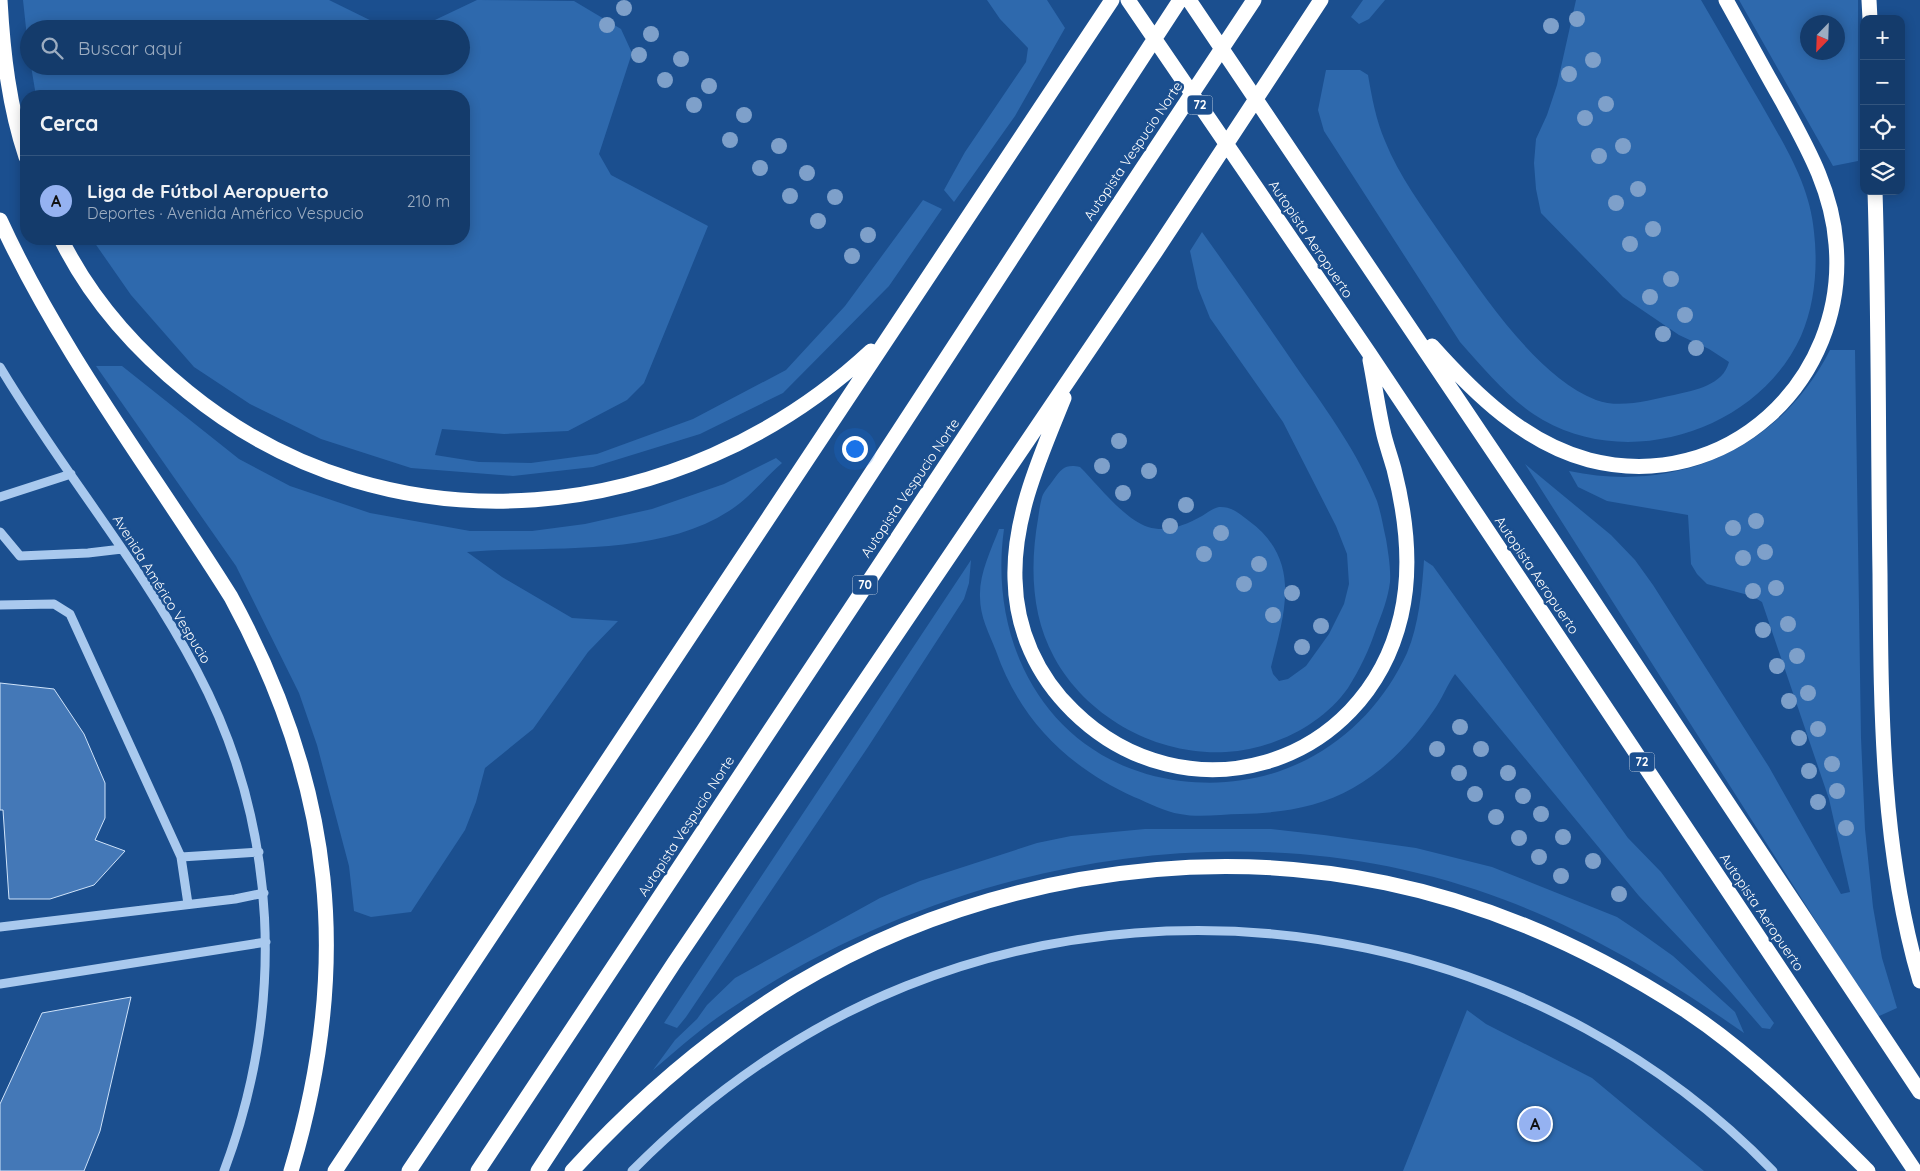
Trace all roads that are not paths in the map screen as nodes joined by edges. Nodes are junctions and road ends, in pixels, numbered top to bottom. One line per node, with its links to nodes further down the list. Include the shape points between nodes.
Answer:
1 (0, 0): 11 (highway, via 8,87)
2 (1112, 0): 16 (highway)
3 (1128, 0): 17 (highway, Autopista Aeropuerto / 72)
4 (1180, 0): 37 (highway, via 703,731)
5 (1189, 0): 15 (highway)
6 (1254, 0): 38 (highway, Autopista Vespucio Norte / 70)
7 (1726, 0): 15 (highway, via 1812,157 1833,214 1837,245 1833,298 1817,350 1789,396 1769,417 1723,449 1680,463 1634,466 1589,460 1543,442 1494,408)
8 (1869, 0): 10 (highway)
9 (1319, 4): 19 (highway)
10 (1870, 15)
11 (20, 134)
12 (1875, 195): 31 (highway, via 1884,779 1898,891)
13 (0, 220): 35 (highway, via 73,357 232,597 271,676 295,742 315,817 323,868 327,972 316,1075)
14 (65, 245): 16 (highway, via 104,306 136,345 203,404 241,430 281,452 358,482 416,496 466,502 577,496 659,475 712,455 759,432 803,404 855,366)
15 (1398, 308): 33 (highway)
16 (889, 335): 36 (highway)
17 (1369, 353): 19 (highway, via 1405,534 1405,591 1393,640 1367,691 1330,730 1287,756 1234,770 1207,771 1154,762 1128,752 1084,723 1065,704 1046,680 1028,646 1021,623 1015,577 1020,526 1036,470); 44 (highway, Autopista Aeropuerto / 72)
18 (0, 367): 20 (street, Avenida Américo Vespucio)
19 (1075, 371): 39 (highway, via 691,938)
20 (71, 474): 21 (street); 23 (street, Avenida Américo Vespucio)
21 (0, 497)
22 (0, 532): 23 (street, via 20,556)
23 (122, 549): 25 (street, Avenida Américo Vespucio, via 166,616 212,701 238,766)
24 (0, 605): 26 (street, via 54,604 70,614)
25 (259, 852): 26 (street); 27 (street, Avenida Américo Vespucio)
26 (181, 857): 28 (street)
27 (264, 893): 28 (street); 30 (street, Avenida Américo Vespucio)
28 (188, 904): 29 (street)
29 (0, 927)
30 (266, 942): 32 (street); 34 (street, Avenida Américo Vespucio, via 255,1061)
31 (1920, 981)
32 (0, 984)
33 (1920, 1092)
34 (224, 1171)
35 (290, 1171)
36 (334, 1171)
37 (409, 1171)
38 (478, 1171)
39 (538, 1171)
40 (572, 1171): 43 (highway, via 646,1097 743,1019 801,982 902,931 1008,895 1063,882 1119,874 1228,867 1282,868 1387,883 1476,907 1545,933 1641,983 1728,1041 1804,1105)
41 (632, 1171): 42 (street, via 687,1119 762,1064 838,1019 906,986 963,967 1082,940 1141,932 1201,930 1247,931 1338,942 1441,967 1553,1010 1632,1057 1718,1121)
42 (1773, 1171)
43 (1868, 1171)
44 (1915, 1171)

